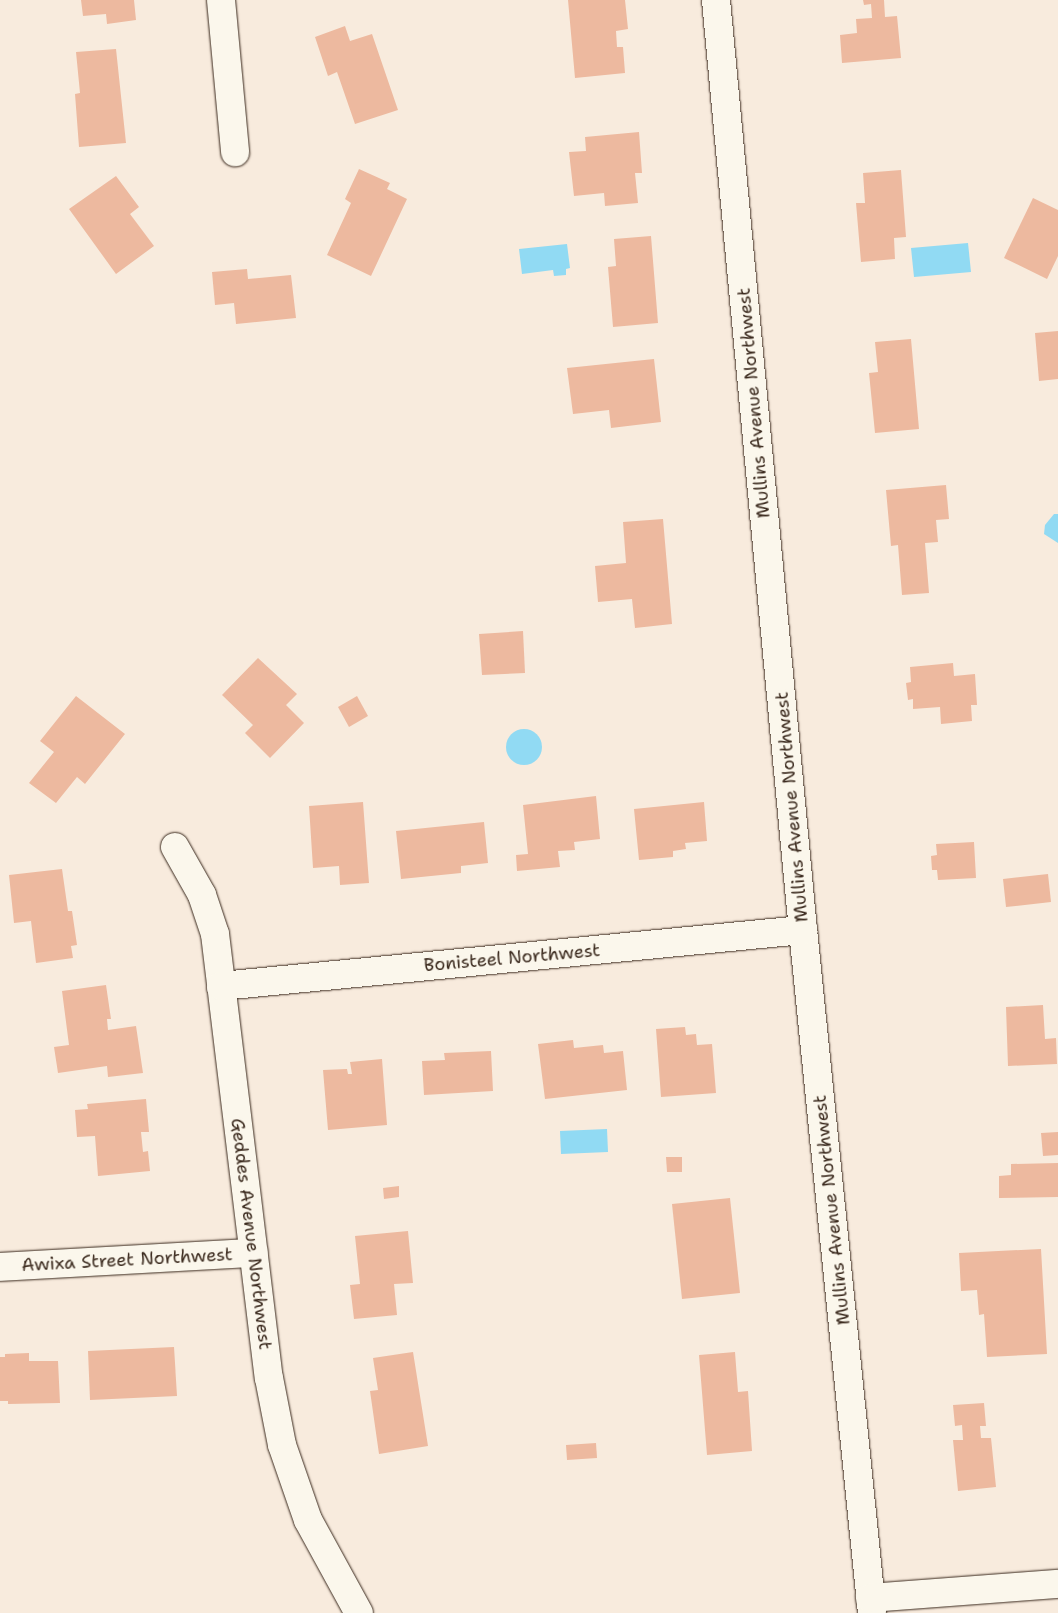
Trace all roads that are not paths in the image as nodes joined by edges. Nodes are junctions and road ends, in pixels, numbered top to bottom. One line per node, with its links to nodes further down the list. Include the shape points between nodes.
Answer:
1 (220, 0): 3 (street)
2 (716, 0): 5 (street, Mullins Avenue Northwest)
3 (235, 152)
4 (175, 847): 6 (street, Geddes Avenue Northwest, via 202,895 215,934)
5 (803, 930): 6 (street, Bonisteel Northwest); 10 (street, Mullins Avenue Northwest)
6 (221, 986): 7 (street, Geddes Avenue Northwest)
7 (254, 1253): 8 (street, Awixa Street Northwest); 11 (street, Geddes Avenue Northwest, via 269,1378 282,1445 308,1520)
8 (0, 1267)
9 (1058, 1584): 10 (street)
10 (871, 1605)
11 (360, 1613)

